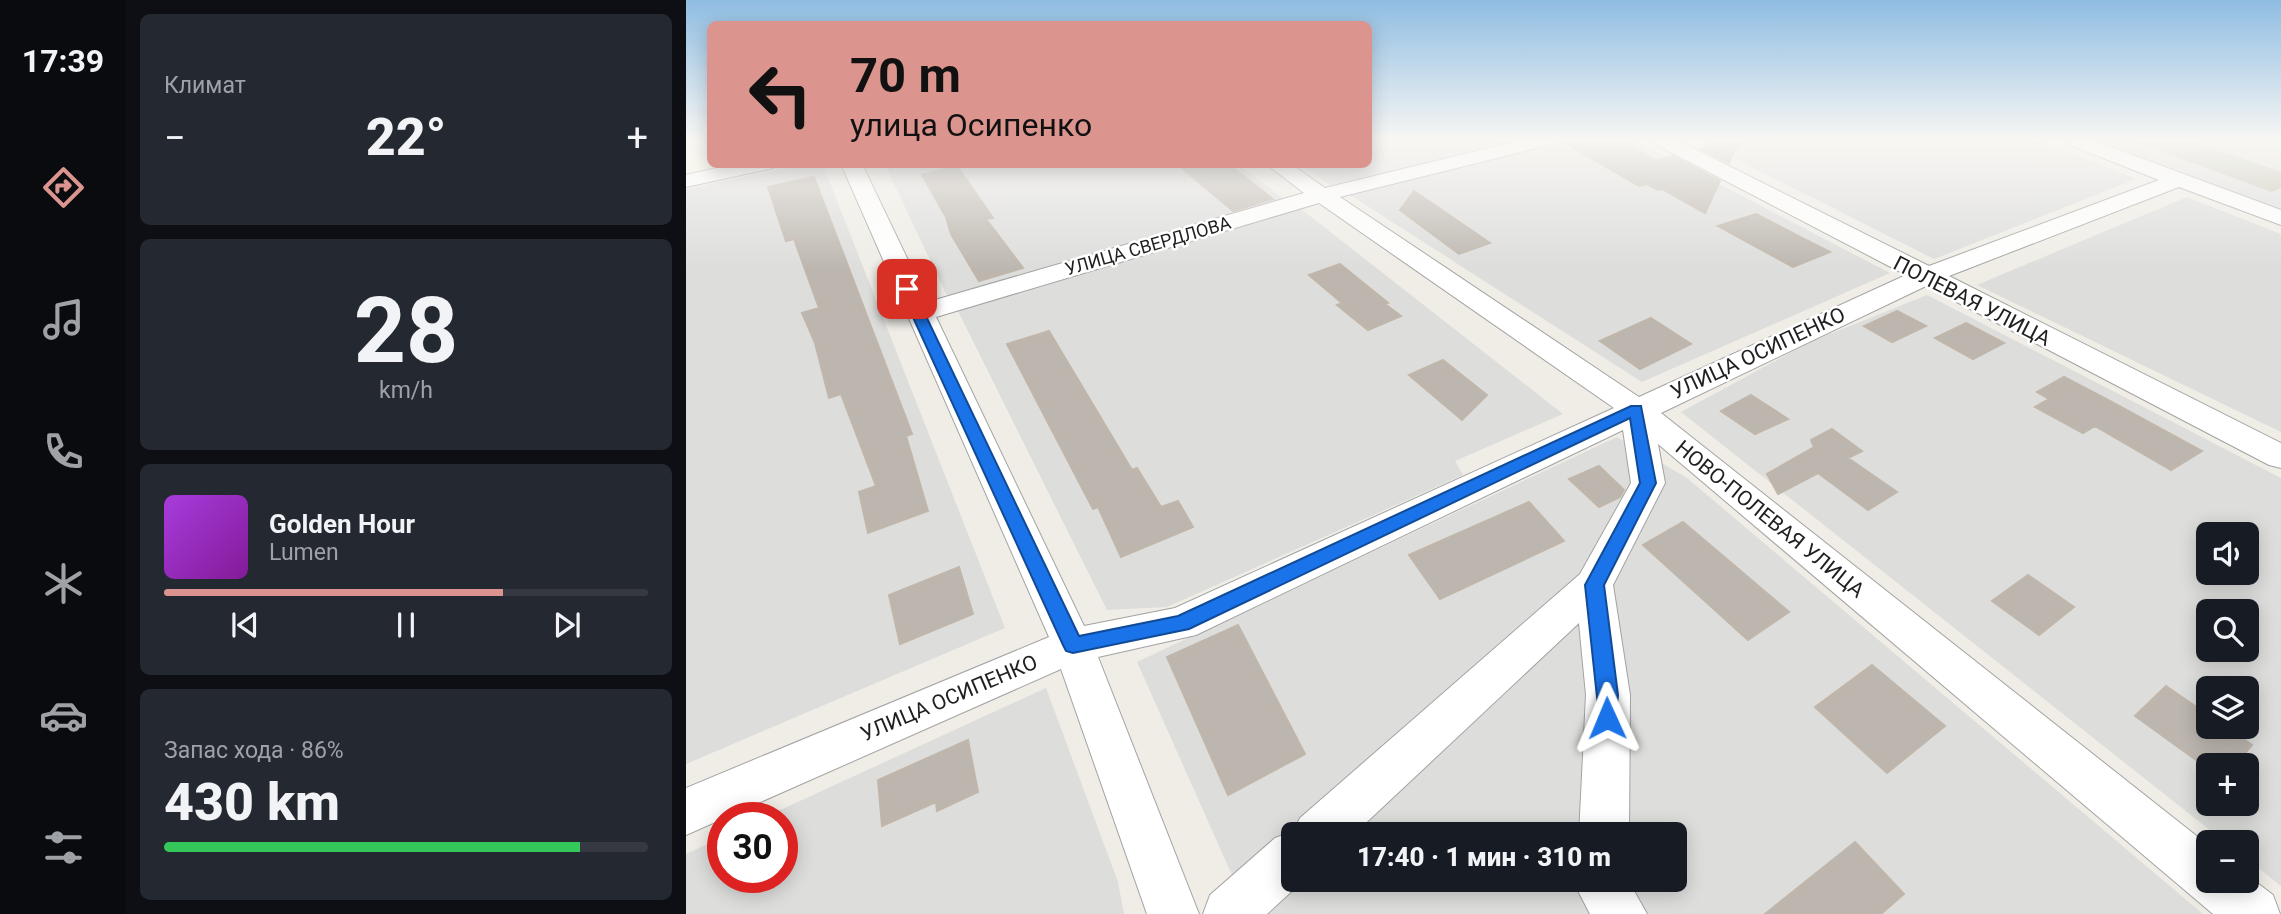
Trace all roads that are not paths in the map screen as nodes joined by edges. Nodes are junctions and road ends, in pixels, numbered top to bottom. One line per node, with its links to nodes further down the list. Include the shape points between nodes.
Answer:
1 (860, 184): 12 (street)
2 (1305, 184): 7 (street, НОВО-ПОЛЕВАЯ УЛИЦА)
3 (1368, 184): 7 (street, УЛИЦА СВЕРДЛОВА)
4 (1746, 184): 11 (street, ПОЛЕВАЯ УЛИЦА)
5 (2168, 184): 11 (street, УЛИЦА ОСИПЕНКО)
6 (2188, 184): 9 (street)
7 (1322, 195): 12 (street, УЛИЦА СВЕРДЛОВА); 13 (street, НОВО-ПОЛЕВАЯ УЛИЦА)
8 (2281, 195): 9 (street)
9 (2247, 205): 10 (street)
10 (2281, 218)
11 (1924, 277): 13 (street, УЛИЦА ОСИПЕНКО); 14 (street, ПОЛЕВАЯ УЛИЦА)
12 (918, 314): 16 (street)
13 (1636, 409): 15 (street, via 1648,483); 16 (street, УЛИЦА ОСИПЕНКО, via 1182,623); 21 (street, НОВО-ПОЛЕВАЯ УЛИЦА)
14 (2281, 457)
15 (1594, 585): 18 (street); 19 (street, via 1608,695)
16 (1073, 645): 17 (street, УЛИЦА ОСИПЕНКО); 24 (street)
17 (686, 812)
18 (1331, 822)
19 (1604, 822)
20 (1281, 867): 25 (street)
21 (2196, 868)
22 (1606, 892): 26 (street)
23 (2228, 893): 27 (street, НОВО-ПОЛЕВАЯ УЛИЦА)
24 (1173, 914)
25 (1229, 914)
26 (1621, 914)
27 (2254, 914)

